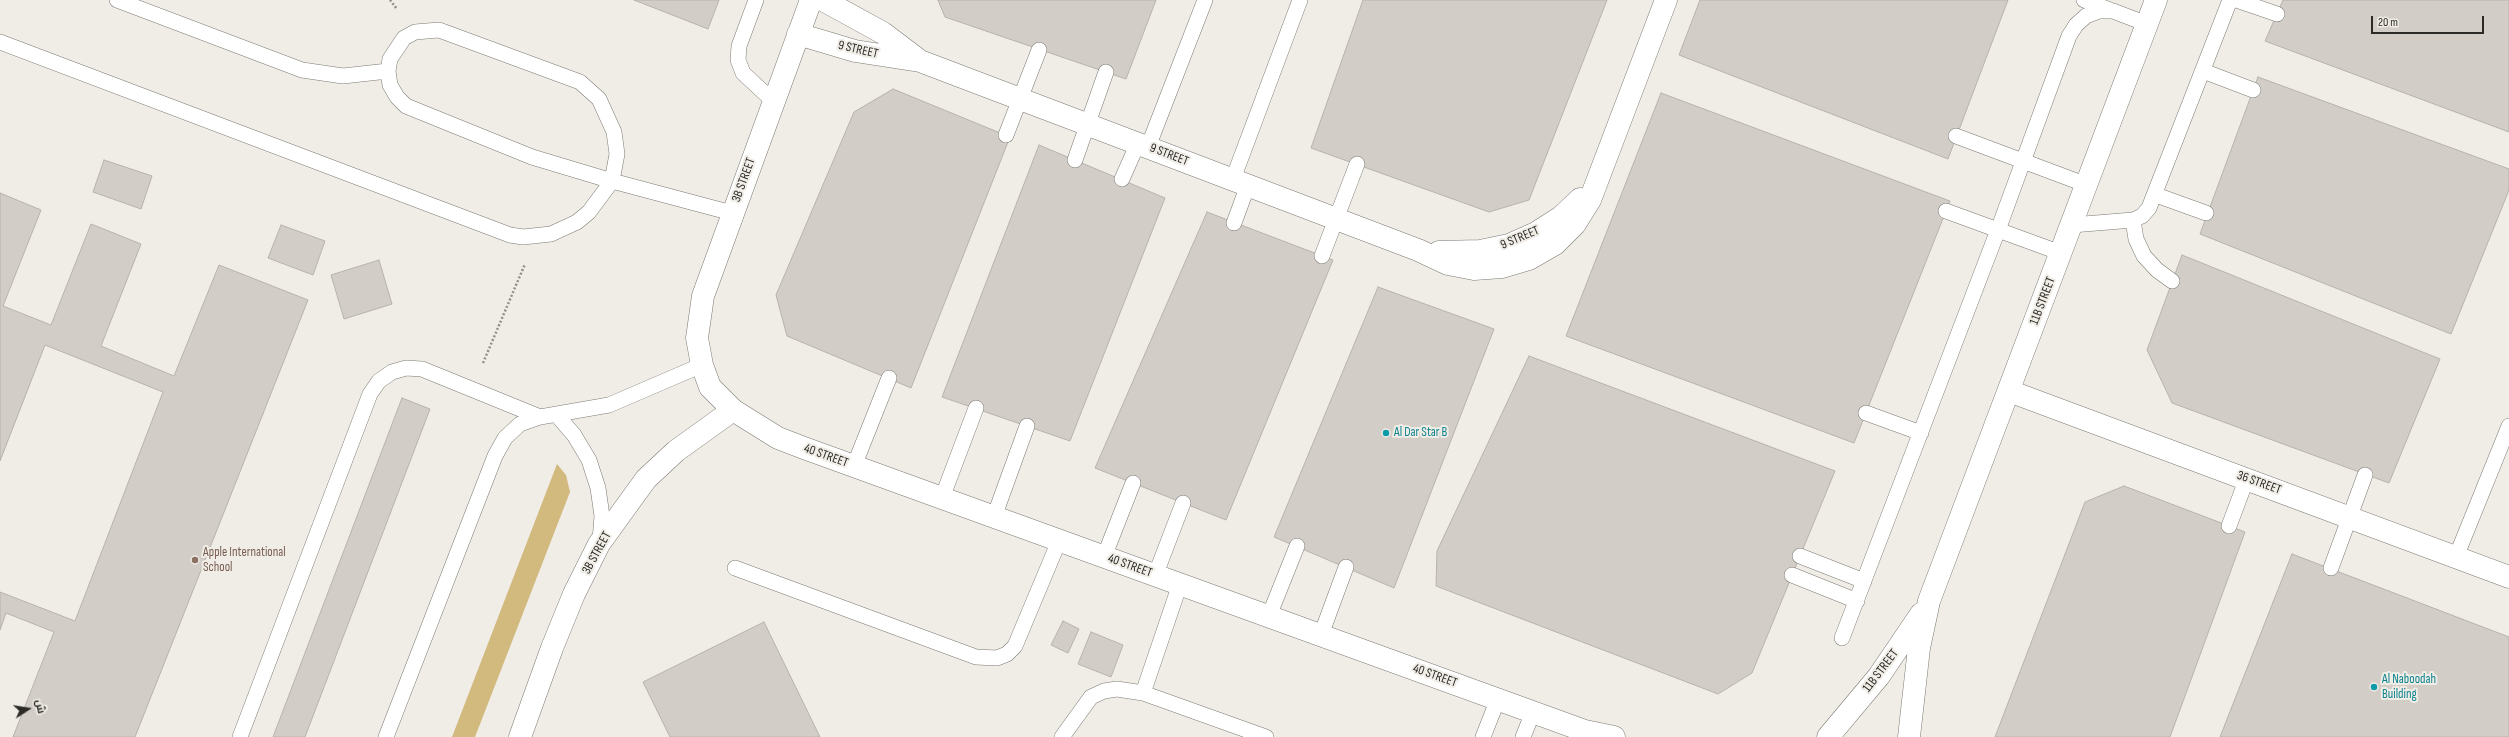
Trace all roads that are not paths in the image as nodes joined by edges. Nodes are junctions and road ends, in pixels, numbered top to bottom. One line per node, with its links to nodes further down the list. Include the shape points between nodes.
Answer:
1 (118, 0): 19 (lane, via 302,70 343,76)
2 (811, 0): 15 (street, 3B STREET)
3 (823, 0): 18 (street, 9 STREET, via 883,33)
4 (1205, 0): 28 (lane)
5 (1300, 0): 34 (lane)
6 (1666, 0): 40 (street, 9 STREET, via 1599,172 1582,197 1561,217 1523,239 1480,252 1450,253 1418,250)
7 (2084, 0): 12 (lane)
8 (2156, 0): 14 (street, 11B STREET)
9 (2230, 0): 20 (lane)
10 (2236, 0): 13 (lane)
11 (752, 1): 24 (lane, via 739,46 738,60 743,73)
12 (2113, 11): 14 (lane); 30 (lane, via 2099,11 2086,16 2076,25)
13 (2277, 14)
14 (2147, 24): 35 (street, 11B STREET)
15 (798, 34): 18 (street, 9 STREET, via 855,51); 24 (street, 3B STREET)
16 (0, 42): 33 (lane, via 497,231 523,237 551,234 577,222)
17 (1038, 50): 23 (lane)
18 (920, 61): 23 (street, 9 STREET)
19 (388, 71): 33 (lane, via 390,85 396,97 418,112 532,157); 33 (lane, via 390,59 404,38 415,32 439,30 580,82 599,99 614,132 617,154)
20 (2203, 71): 22 (lane); 36 (lane)
21 (1106, 72): 25 (lane)
22 (2253, 90)
23 (1021, 99): 25 (street, 9 STREET); 26 (lane)
24 (773, 101): 38 (street, 3B STREET)
25 (1088, 124): 28 (street, 9 STREET); 29 (lane)
26 (1006, 135)
27 (1956, 136): 30 (lane)
28 (1143, 145): 32 (lane); 34 (street, 9 STREET)
29 (1075, 160)
30 (2023, 161): 35 (lane); 44 (lane)
31 (1357, 164): 40 (lane)
32 (1122, 179)
33 (612, 181): 38 (lane)
34 (1240, 182): 40 (street, 9 STREET); 42 (lane)
35 (2087, 185): 43 (street, 11B STREET)
36 (2156, 195): 39 (lane); 41 (lane, via 2142,216)
37 (1946, 211): 44 (lane)
38 (732, 213): 48 (street, 3B STREET, via 703,296 697,338)
39 (2206, 213)
40 (1337, 218): 46 (lane)
41 (2133, 220): 43 (lane); 47 (lane, via 2136,239 2144,256)
42 (1234, 223)
43 (2072, 225): 45 (street, 11B STREET)
44 (1998, 230): 45 (lane); 58 (lane)
45 (2061, 253): 50 (street, 11B STREET)
46 (1322, 256)
47 (2172, 281)
48 (702, 365): 52 (street, 40 STREET, via 710,387); 54 (lane, via 609,405)
49 (890, 378): 60 (lane)
50 (2009, 391): 62 (street, 36 STREET); 84 (street, 11B STREET)
51 (976, 408): 64 (lane)
52 (733, 410): 60 (street, 40 STREET, via 778,438); 70 (street, 3B STREET, via 676,451 646,479)
53 (1866, 413): 58 (lane)
54 (556, 414): 55 (lane); 70 (lane, via 574,435 591,467 598,488 602,516)
55 (540, 417): 92 (lane, via 422,369 406,368 392,372 379,381 370,394); 93 (lane, via 520,424 505,438 495,456)
56 (1026, 426): 66 (lane)
57 (2509, 426): 59 (lane)
58 (1921, 433): 81 (lane)
59 (2503, 462): 74 (lane)
60 (854, 466): 64 (street, 40 STREET)
61 (2365, 475): 67 (lane)
62 (2247, 478): 67 (street, 36 STREET); 68 (lane)
63 (1133, 483): 73 (lane)
64 (942, 498): 66 (street, 40 STREET)
65 (1183, 503): 79 (lane)
66 (994, 517): 69 (street, 40 STREET)
67 (2350, 517): 74 (street, 36 STREET); 77 (lane)
68 (2229, 526)
69 (1059, 541): 73 (street, 40 STREET); 76 (lane, via 1015,646 1007,654 997,658 976,657)
70 (599, 544): 94 (street, 3B STREET, via 574,594)
71 (1297, 546): 85 (lane)
72 (1800, 556): 81 (lane)
73 (1104, 557): 79 (street, 40 STREET)
74 (2456, 557): 80 (street, 36 STREET)
75 (1346, 567): 86 (lane)
76 (735, 568)
77 (2331, 568)
78 (1792, 575): 83 (lane)
79 (1155, 576): 82 (street, 40 STREET)
80 (2509, 577)
81 (1864, 581): 83 (lane)
82 (1180, 584): 85 (street, 40 STREET); 88 (lane)
83 (1857, 601): 87 (lane)
84 (1929, 601): 100 (street, 11B STREET, via 1878,676); 101 (street, 11B STREET, via 1919,648)
85 (1269, 616): 86 (street, 40 STREET)
86 (1321, 635): 89 (street, 40 STREET)
87 (1842, 638)
88 (1143, 692): 95 (lane, via 1117,689 1091,697); 96 (lane)
89 (1498, 699): 90 (street, 40 STREET); 97 (lane)
90 (1533, 712): 91 (street, 40 STREET); 98 (lane)
91 (1590, 734): 99 (street, 40 STREET)
92 (240, 737)
93 (386, 737)
94 (520, 737)
95 (1062, 737)
96 (1266, 737)
97 (1484, 737)
98 (1523, 737)
99 (1614, 737)
100 (1828, 737)
101 (1909, 737)

